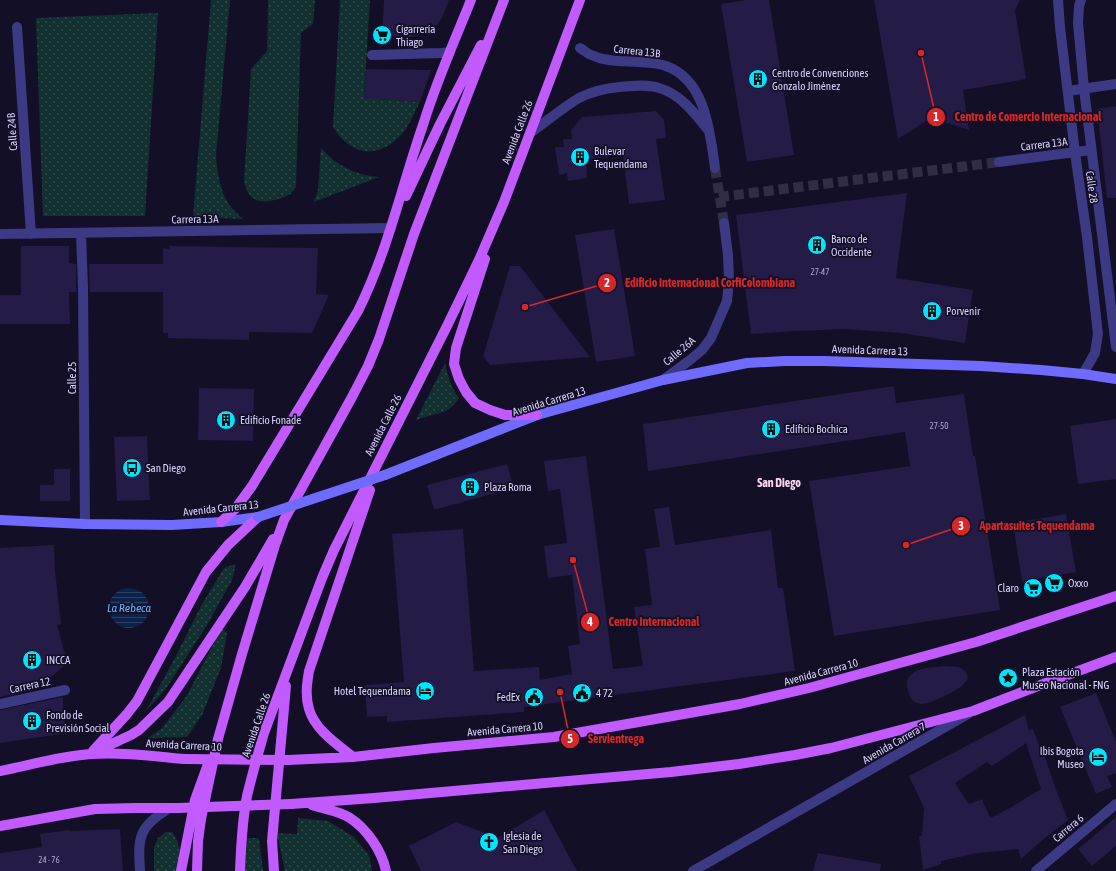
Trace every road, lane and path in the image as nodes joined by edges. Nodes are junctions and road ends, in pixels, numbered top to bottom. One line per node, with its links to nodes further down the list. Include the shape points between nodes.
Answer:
1 (471, 0): 8 (main road)
2 (504, 0): 21 (main road, via 440,124); 33 (main road, via 414,234 368,366)
3 (580, 0): 14 (main road, Avenida Calle 26)
4 (1058, 0): 12 (street, Calle 28)
5 (1081, 0): 11 (street, Calle 28, via 1078,23)
6 (17, 28): 24 (street, Calle 24B)
7 (580, 48): 13 (street, Carrera 13B, via 605,59 668,66 681,74 699,95)
8 (450, 52): 9 (street); 21 (main road, via 424,121)
9 (372, 55)
10 (1116, 84): 11 (street)
11 (1084, 89): 12 (street); 15 (street, Calle 28)
12 (1068, 91): 16 (street, Calle 28)
13 (709, 131): 14 (street, via 677,97 659,88 638,85 610,88 584,96); 18 (street)
14 (530, 133): 19 (main road, Avenida Calle 26)
15 (1091, 150): 16 (street, Carrera 13A); 25 (street, Calle 28)
16 (1075, 152): 17 (street, Carrera 13A); 26 (street, Calle 28, via 1098,334 1095,353)
17 (999, 162)
18 (715, 168)
19 (504, 202): 29 (main road, via 456,348 454,364 458,379 475,403 505,414); 30 (main road, Avenida Calle 26, via 467,285)
20 (724, 223): 28 (street, Calle 26A, via 729,280 727,301 711,338 702,350)
21 (391, 228): 22 (street, Carrera 13A); 34 (main road, via 358,311 252,486 236,508)
22 (81, 233): 24 (street, Carrera 13A); 35 (street, Calle 25)
23 (0, 234): 24 (street, Carrera 13A)
24 (31, 234)
25 (1116, 348)
26 (1083, 374): 27 (main road, Avenida Carrera 13); 28 (main road, Avenida Carrera 13, via 981,366 785,360 747,363)
27 (1116, 379)
28 (663, 380): 29 (main road, Avenida Carrera 13)
29 (537, 415): 31 (main road, Avenida Carrera 13, bridge, via 385,475)
30 (381, 457): 38 (main road, Avenida Calle 26, via 328,563); 44 (main road, via 309,671 307,684 308,708 312,717 322,730)
31 (258, 518): 34 (main road, Avenida Carrera 13); 43 (main road, via 228,545 206,572 137,701)
32 (0, 520): 35 (main road, Avenida Carrera 13)
33 (284, 520): 42 (main road); 43 (main road, via 245,587 168,702 139,730)
34 (221, 522): 35 (main road, Avenida Carrera 13, via 172,525)
35 (85, 524)
36 (1116, 596): 44 (main road, Avenida Carrera 10, via 976,642 814,687 740,704 554,737)
37 (1116, 657): 41 (main road, Avenida Carrera 7)
38 (288, 672): 50 (main road); 54 (main road, Avenida Calle 26, via 264,733 247,797)
39 (65, 690): 40 (street, Carrera 12)
40 (0, 704)
41 (974, 711): 46 (main road, via 831,748 739,764); 58 (street, Avenida Carrera 7)
42 (218, 740): 52 (main road, via 195,800); 53 (main road, via 198,841)
43 (90, 754): 44 (main road, Avenida Carrera 10, bridge, via 130,754 184,759 288,760); 45 (main road, Avenida Carrera 10)
44 (353, 757)
45 (0, 771)
46 (306, 803): 48 (main road, bridge); 57 (main road, via 336,812 362,828 381,854)
47 (1116, 804): 59 (street, Carrera 6)
48 (173, 808): 49 (main road, via 95,809); 51 (street, via 157,815 148,823 140,838)
49 (0, 826)
50 (272, 841): 55 (main road); 56 (main road)
51 (140, 871)
52 (181, 871)
53 (197, 871)
54 (240, 871)
55 (274, 871)
56 (278, 871)
57 (386, 871)
58 (693, 871)
59 (1036, 871)

